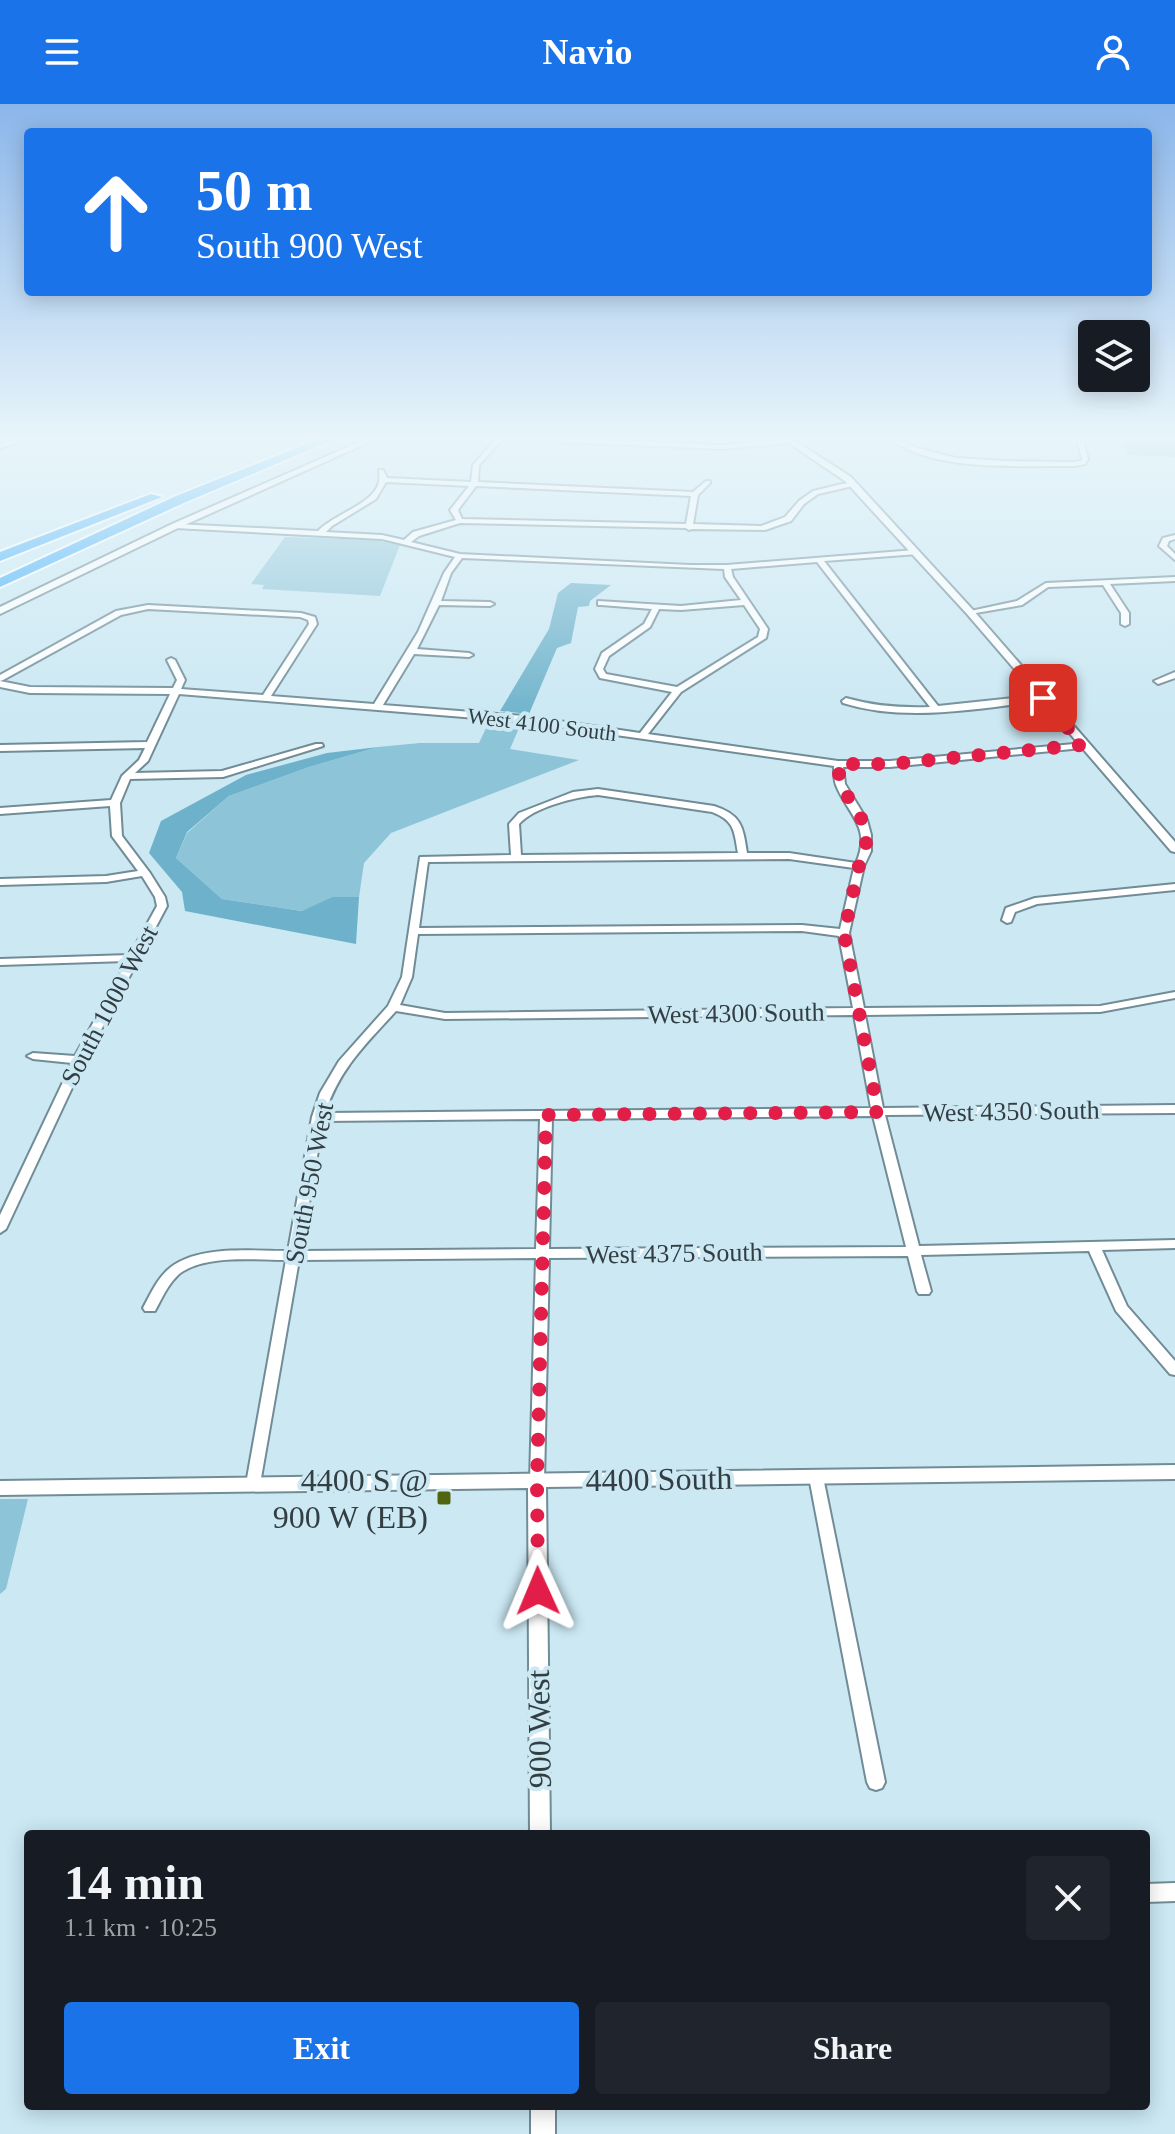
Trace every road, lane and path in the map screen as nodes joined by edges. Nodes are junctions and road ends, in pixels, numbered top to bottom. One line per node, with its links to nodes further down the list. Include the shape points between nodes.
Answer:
1 (61, 534): 13 (highway)
2 (76, 534): 17 (highway)
3 (106, 534): 20 (highway)
4 (159, 534): 26 (street)
5 (315, 534): 6 (street)
6 (320, 534): 10 (street)
7 (417, 534): 10 (street)
8 (898, 534): 11 (street)
9 (1170, 538): 14 (street, via 1163,546)
10 (406, 542): 12 (street)
11 (915, 552): 15 (street); 27 (street)
12 (460, 556): 16 (street); 22 (street, via 449,567)
13 (0, 557)
14 (1175, 558)
15 (819, 560): 16 (street); 41 (street)
16 (727, 567): 21 (street)
17 (0, 568)
18 (1175, 579): 19 (street)
19 (1104, 581): 27 (street, via 1046,585 1019,603); 28 (street, via 1125,613)
20 (0, 583)
21 (746, 602): 25 (street); 35 (street, via 764,629 762,638)
22 (437, 603): 24 (street); 29 (street)
23 (601, 603): 25 (street)
24 (490, 604)
25 (656, 608): 35 (street, via 647,625 605,655 599,669 603,676)
26 (0, 611)
27 (970, 612): 38 (street)
28 (1125, 624)
29 (412, 651): 30 (street); 40 (street)
30 (469, 655)
31 (171, 660): 36 (street, via 180,673)
32 (1175, 675): 34 (street)
33 (0, 681): 36 (street, West 4100 South, via 30,690); 37 (street, via 132,608 312,619)
34 (1158, 681)
35 (678, 690): 42 (street)
36 (177, 691): 37 (street, West 4100 South); 43 (street)
37 (266, 697): 40 (street, West 4100 South)
38 (1043, 698): 41 (street); 44 (street)
39 (846, 701): 41 (street, via 858,706)
40 (377, 707): 42 (street, West 4100 South, via 524,719)
41 (935, 708)
42 (641, 737): 47 (street, West 4100 South)
43 (151, 745): 46 (street); 48 (street)
44 (1082, 745): 47 (street, West 4100 South, via 890,764); 51 (street)
45 (319, 746): 48 (street, via 223,774)
46 (0, 748)
47 (838, 764): 54 (street, via 840,784 866,835)
48 (127, 776): 49 (street)
49 (115, 803): 50 (street); 55 (street, South 1000 West, via 117,836)
50 (0, 811)
51 (1175, 849)
52 (743, 856): 53 (street); 53 (street, via 737,822 730,815 598,792 576,794 522,815 514,824); 54 (street)
53 (516, 858): 59 (street, South 950 West, via 423,859)
54 (859, 866): 60 (street)
55 (145, 873): 56 (street); 61 (street, South 1000 West, via 162,906)
56 (0, 882)
57 (1175, 887): 58 (street, via 1018,904)
58 (1007, 920)
59 (416, 931): 60 (street, via 802,928); 64 (street, South 950 West, via 407,977)
60 (844, 933): 65 (street)
61 (134, 958): 62 (street); 67 (street, South 1000 West)
62 (0, 962)
63 (1175, 995): 65 (street, West 4300 South, via 1100,1009)
64 (393, 1007): 65 (street, West 4300 South, via 445,1016); 71 (street, South 950 West, via 343,1063)
65 (858, 1012): 69 (street)
66 (33, 1056): 67 (street)
67 (79, 1060): 72 (street, South 1000 West)
68 (1175, 1109): 69 (street, West 4350 South)
69 (878, 1112): 70 (street, West 4350 South); 75 (street)
70 (546, 1115): 71 (street, West 4350 South); 76 (street)
71 (318, 1117): 77 (street, South 950 West)
72 (0, 1229)
73 (1175, 1244): 74 (street, West 4375 South)
74 (1093, 1246): 75 (street, West 4375 South); 80 (street, via 1121,1308)
75 (914, 1251): 76 (street, West 4375 South); 78 (street)
76 (542, 1254): 77 (street, West 4375 South); 83 (street)
77 (294, 1256): 79 (street, West 4375 South, via 217,1256 186,1262 164,1278); 84 (street, South 950 West)
78 (924, 1291)
79 (150, 1308)
80 (1175, 1370)
81 (1175, 1472): 82 (street, 4400 South)
82 (816, 1477): 83 (street, 4400 South); 86 (street)
83 (537, 1481): 84 (street, 4400 South); 87 (street, 900 West)
84 (253, 1484): 85 (street, 4400 South)
85 (0, 1488)
86 (876, 1782)
87 (540, 1830)
88 (1175, 1892): 89 (street)
89 (1150, 1893)
90 (543, 2110): 91 (street)
91 (543, 2134)

